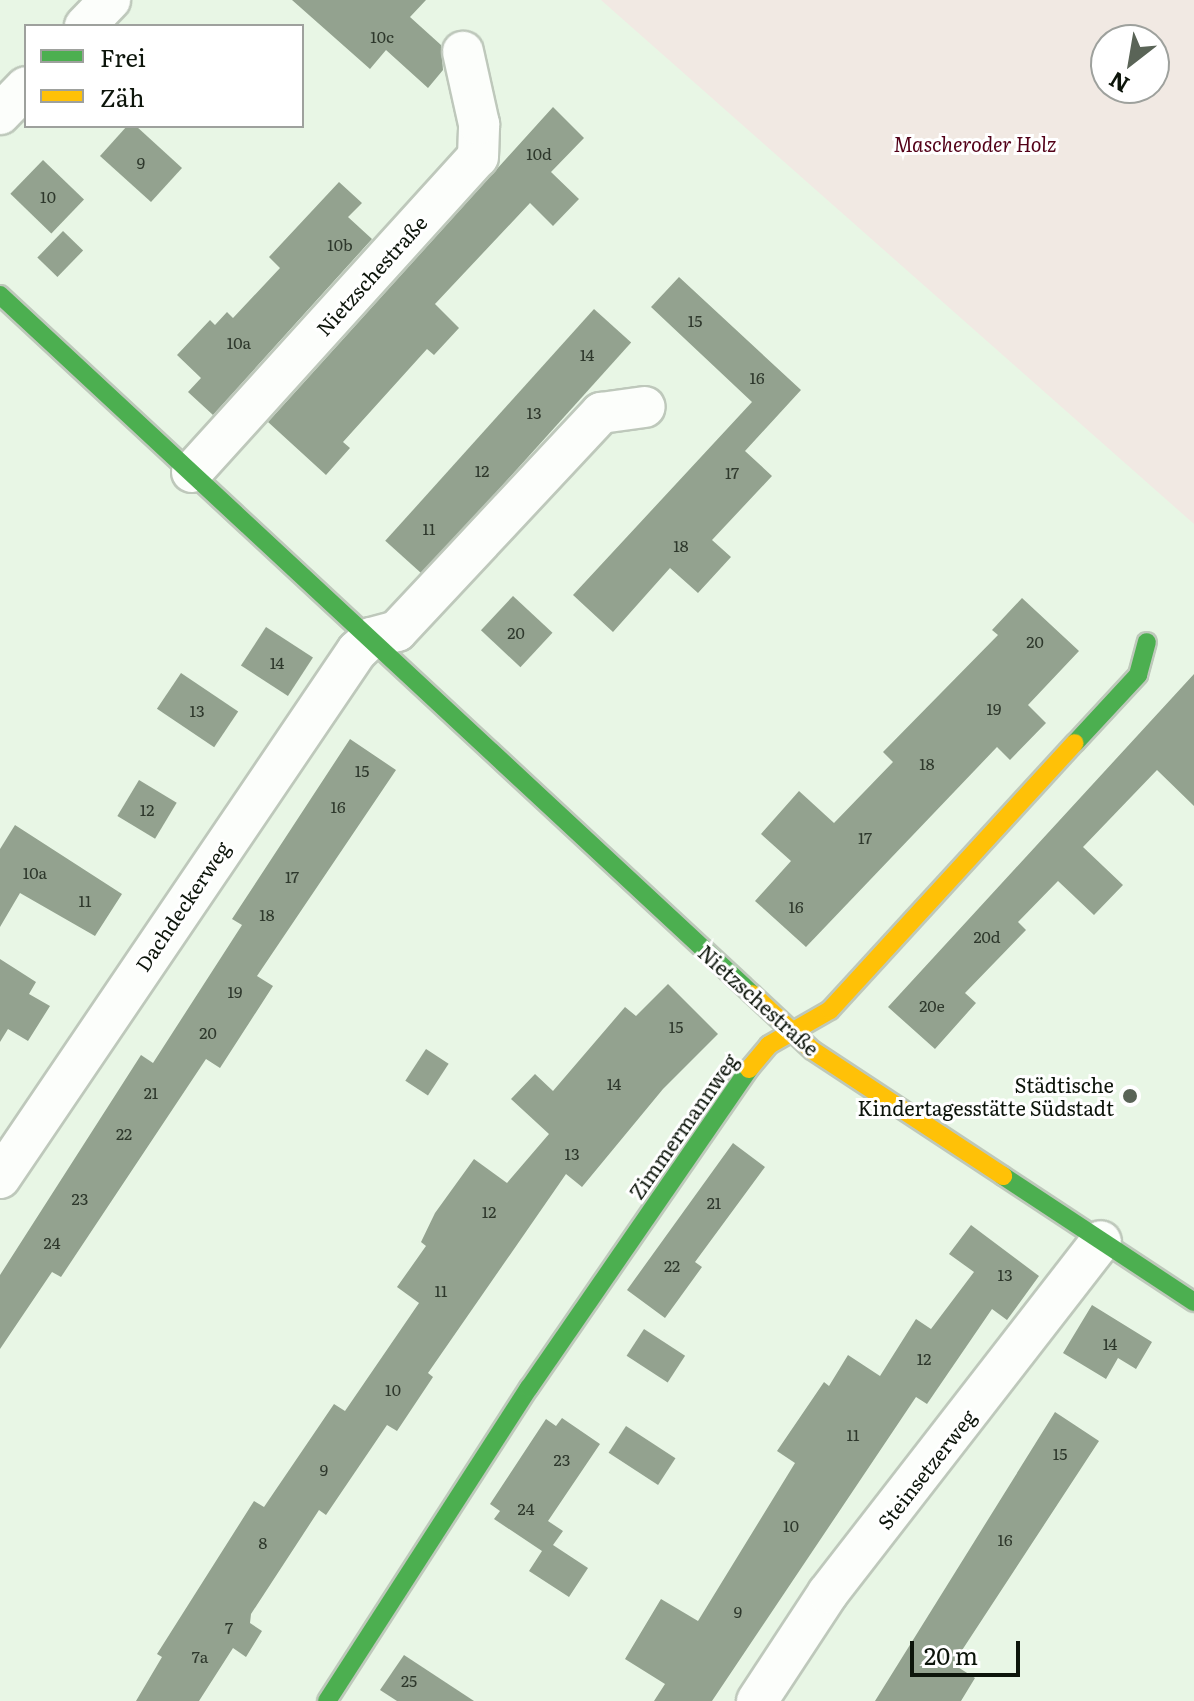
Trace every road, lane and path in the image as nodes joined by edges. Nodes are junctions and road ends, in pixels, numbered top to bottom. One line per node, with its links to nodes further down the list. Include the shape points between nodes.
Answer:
1 (110, 0): 2 (street)
2 (87, 24)
3 (463, 52): 8 (street, Nietzschestraße, via 479,124 478,157)
4 (24, 89): 5 (street)
5 (0, 114)
6 (0, 295): 8 (street, Nietzschestraße)
7 (645, 407): 9 (street, via 601,413 397,631)
8 (192, 472): 9 (street, Nietzschestraße)
9 (371, 638): 11 (street, Nietzschestraße); 12 (street, Dachdeckerweg, via 345,666)
10 (1147, 642): 11 (street, Zimmermannweg, via 1138,675 1056,767 830,1010)
11 (789, 1031): 13 (street, Nietzschestraße, via 845,1074); 15 (street, Zimmermannweg, via 750,1068 650,1211)
12 (0, 1178)
13 (1101, 1241): 14 (street, Nietzschestraße); 16 (street, Steinsetzerweg, via 828,1593)
14 (1194, 1302)
15 (327, 1701)
16 (757, 1701)

